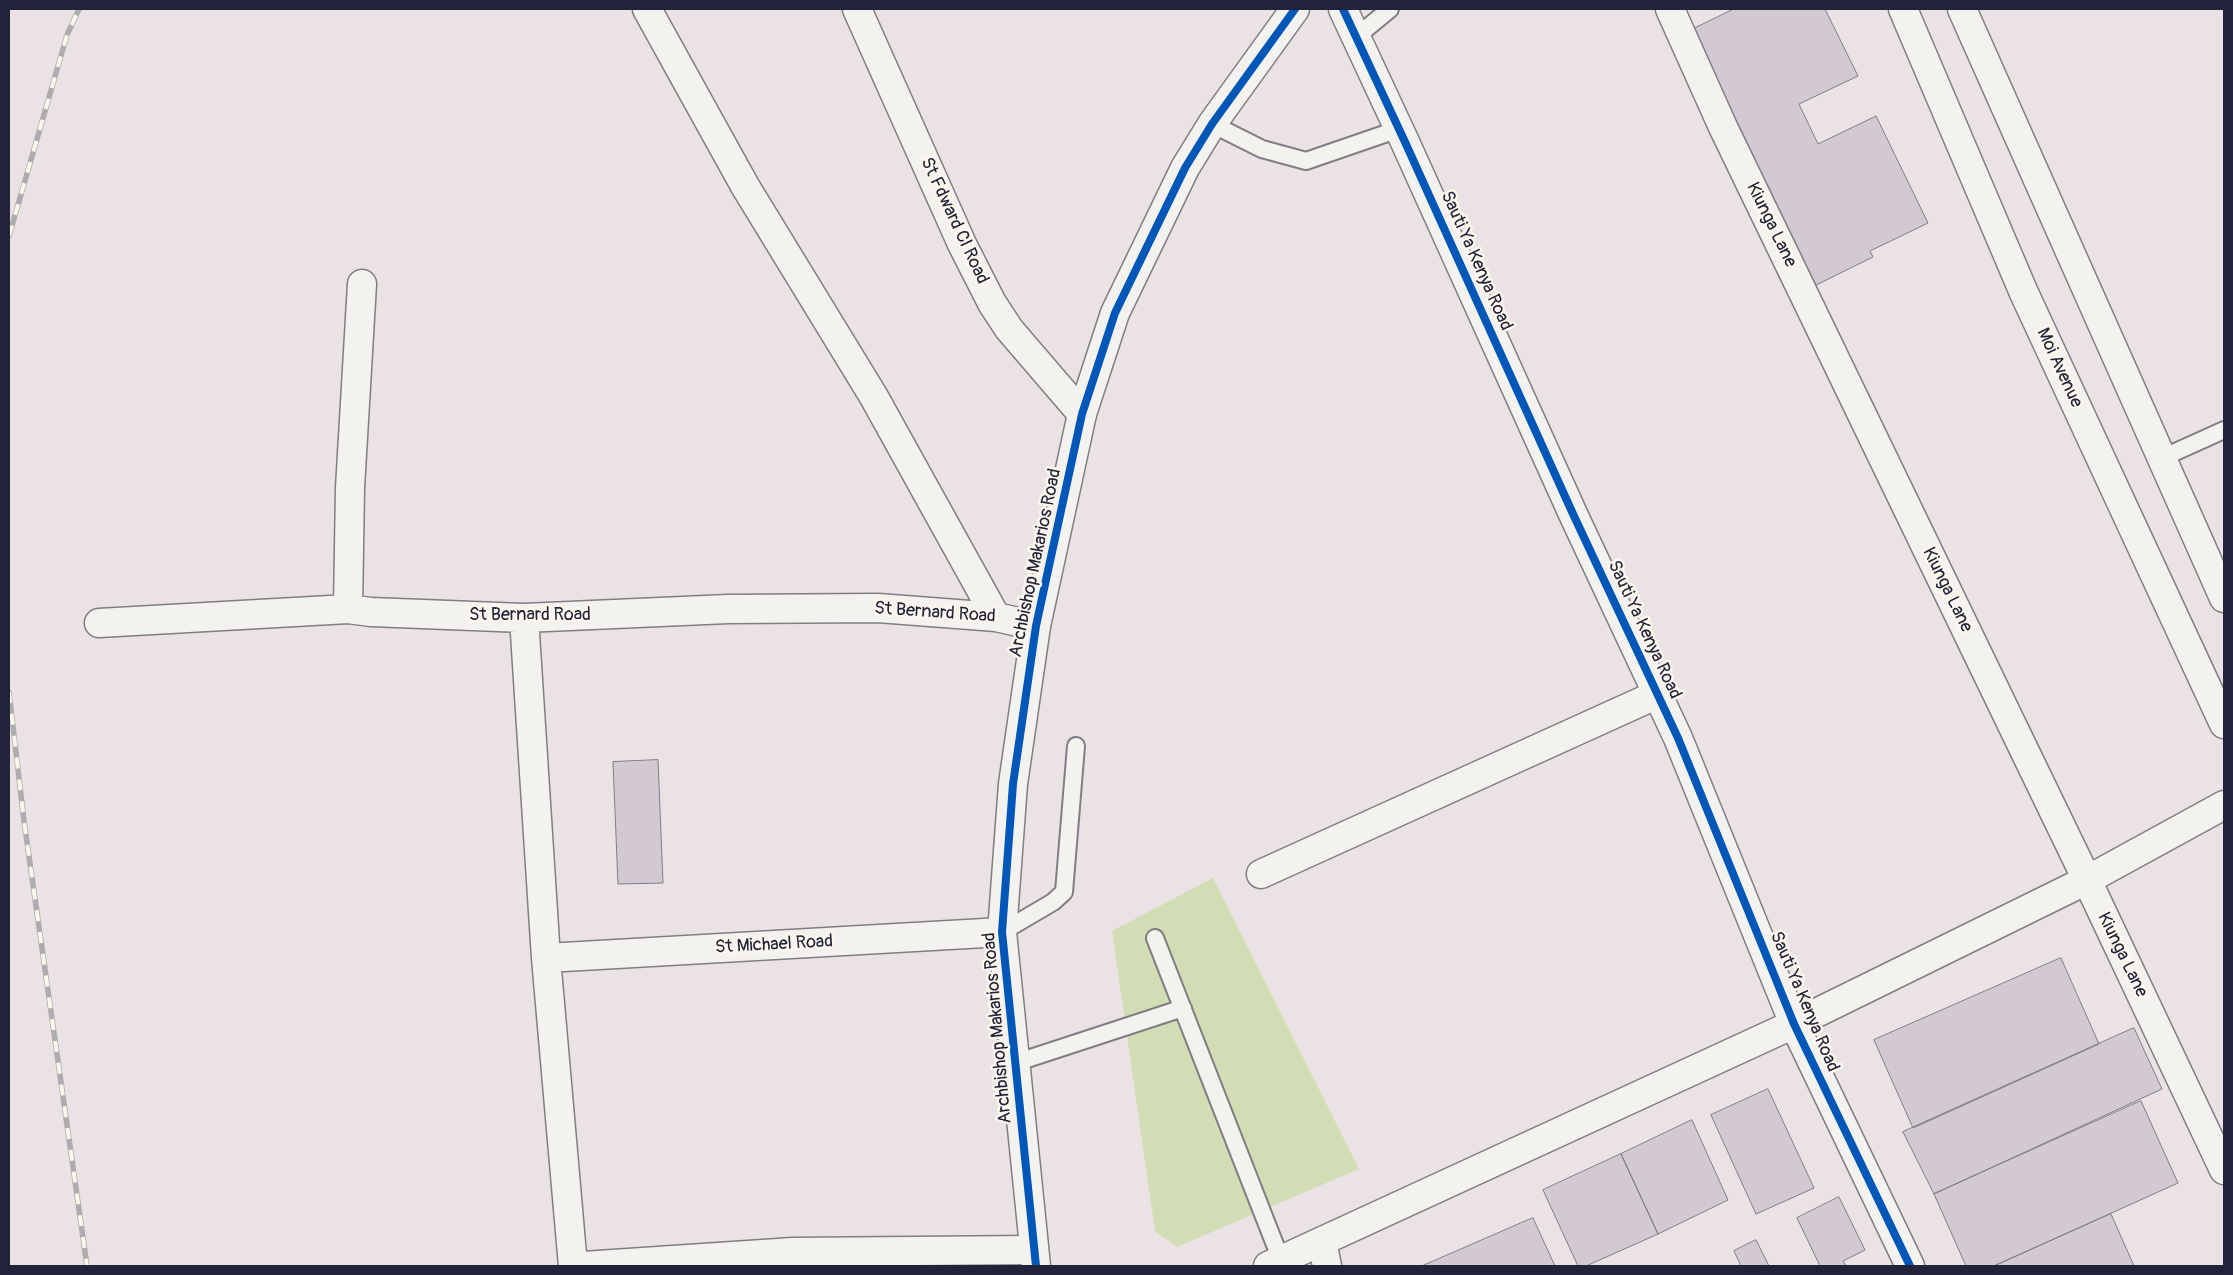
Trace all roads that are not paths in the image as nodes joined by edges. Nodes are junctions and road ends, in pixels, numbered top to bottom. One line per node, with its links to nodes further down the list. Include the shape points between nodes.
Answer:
1 (646, 9): 18 (street, via 744,186 874,397)
2 (857, 9): 13 (street, St Fdward Cl Road, via 962,244 992,302 1018,341)
3 (1295, 9): 10 (street, Archbishop Makarios Road)
4 (1343, 9): 9 (street, Sauti Ya Kenya Road)
5 (1390, 9): 9 (lane)
6 (1670, 9): 27 (street, Kiunga Lane, via 1723,127)
7 (1903, 9): 23 (street, Moi Avenue, via 2024,293)
8 (1962, 9): 15 (street)
9 (1356, 37): 11 (street, Sauti Ya Kenya Road)
10 (1212, 124): 11 (lane, via 1262,149 1306,161); 13 (street, Archbishop Makarios Road, via 1185,168 1115,313)
11 (1399, 129): 22 (street, Sauti Ya Kenya Road)
12 (362, 284): 17 (street, via 350,488)
13 (1082, 414): 21 (street, Archbishop Makarios Road)
14 (2224, 430): 15 (lane)
15 (2162, 458): 16 (street)
16 (2224, 598)
17 (348, 609): 19 (street, St Bernard Road); 20 (street, St Bernard Road)
18 (996, 617): 19 (street, St Bernard Road, via 868,608 728,609); 21 (street, St Bernard Road)
19 (524, 618): 30 (street)
20 (99, 623)
21 (1036, 626): 28 (street, Archbishop Makarios Road, via 1013,784)
22 (1658, 694): 26 (street); 32 (street, Sauti Ya Kenya Road)
23 (2224, 724)
24 (1076, 746): 28 (lane, via 1064,892)
25 (2224, 805): 27 (street)
26 (1261, 874)
27 (2087, 880): 32 (street); 34 (street, Kiunga Lane)
28 (1002, 932): 30 (street, St Michael Road); 33 (street, Archbishop Makarios Road)
29 (1154, 938): 31 (lane)
30 (546, 958): 38 (street)
31 (1183, 1008): 33 (lane); 37 (lane)
32 (1794, 1024): 35 (street); 40 (street, Sauti Ya Kenya Road)
33 (1016, 1063): 36 (street, Archbishop Makarios Road)
34 (2224, 1170)
35 (1325, 1254): 37 (street)
36 (1035, 1258): 39 (street, via 793,1252)
37 (1275, 1263)
38 (573, 1266)
39 (583, 1266)
40 (1910, 1266)

